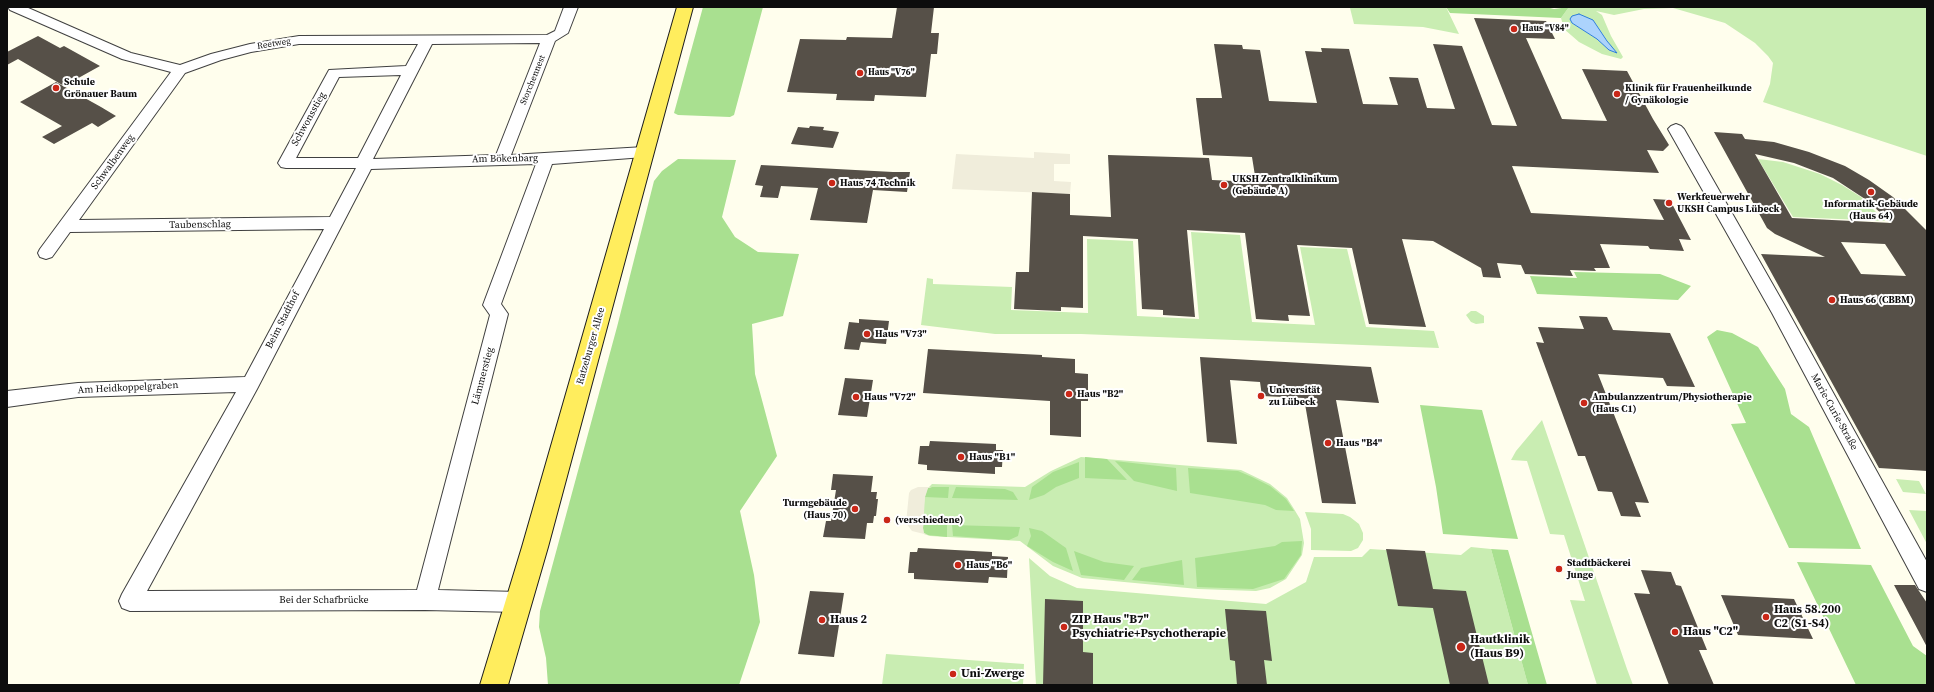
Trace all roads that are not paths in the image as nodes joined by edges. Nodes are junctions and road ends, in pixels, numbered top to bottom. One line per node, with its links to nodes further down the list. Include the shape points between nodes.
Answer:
1 (15, 7): 6 (street, via 127,56)
2 (571, 7): 5 (street, Storchennest, via 561,33)
3 (685, 7): 9 (main road, Ratzeburger Allee)
4 (427, 39): 5 (street, Reetweg); 6 (street, Reetweg, via 299,40 250,48); 7 (street, Beim Stadthof)
5 (549, 39): 10 (street, Storchennest)
6 (180, 70): 14 (street, Schwalbenweg)
7 (409, 70): 12 (street, Beim Stadthof); 12 (street, Schwonsstieg, via 334,73 286,163)
8 (1676, 129): 18 (street, Marie-Curie-Straße, via 1726,218 1721,224 1724,233 1740,243)
9 (644, 152): 11 (street, Am Bökenbarg); 21 (main road, Ratzeburger Allee, via 544,517)
10 (502, 159): 11 (street, Am Bökenbarg); 12 (street, Am Bökenbarg)
11 (546, 159): 19 (street, Lämmerstieg, via 492,305 499,314)
12 (364, 163): 13 (street, Beim Stadthof)
13 (333, 223): 14 (street, Taubenschlag); 16 (street, Beim Stadthof)
14 (67, 226): 15 (street, Schwalbenweg)
15 (46, 253)
16 (250, 384): 17 (street, Am Heidkoppelgraben, via 78,390); 20 (street, Beim Stadthof)
17 (7, 399)
18 (1927, 582)
19 (425, 600): 20 (street, Bei der Schafbrücke); 21 (street, Bei der Schafbrücke)
20 (130, 601)
21 (518, 602): 22 (main road, Ratzeburger Allee)
22 (494, 685)

